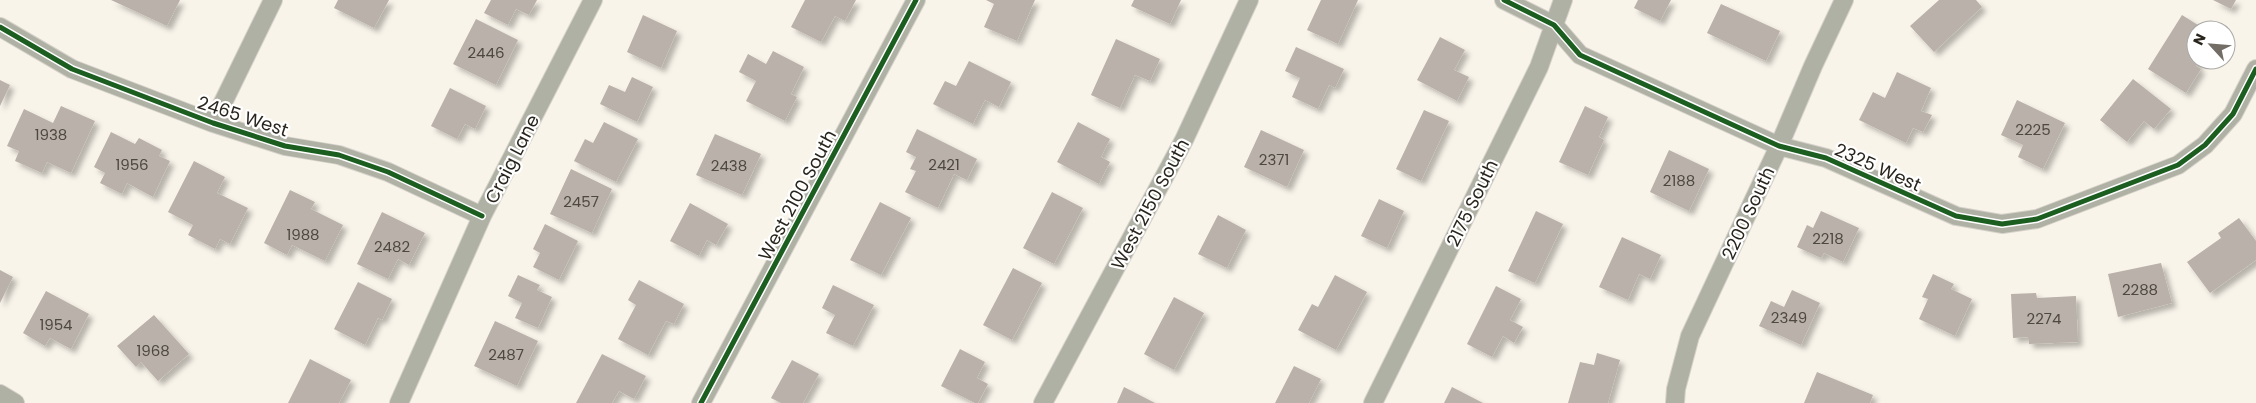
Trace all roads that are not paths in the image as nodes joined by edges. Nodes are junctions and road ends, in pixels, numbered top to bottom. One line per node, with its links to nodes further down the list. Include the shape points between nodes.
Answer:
1 (274, 0): 11 (street)
2 (592, 0): 13 (street, Craig Lane)
3 (916, 0): 17 (street, West 2100 South)
4 (1249, 0): 18 (street, West 2150 South, via 1184,140)
5 (1504, 0): 8 (street, 2325 West)
6 (1563, 0): 8 (street, 2175 South)
7 (1844, 0): 12 (street, 2200 South)
8 (1554, 26): 12 (street, 2325 West, via 1580,55); 19 (street, 2175 South, via 1539,67)
9 (0, 27): 11 (street, 2465 West, via 72,69)
10 (2256, 68): 12 (street, 2325 West, via 2233,114 2205,145 2178,165 2038,219 2002,224 1956,216 1826,158)
11 (213, 123): 13 (street, 2465 West, via 285,146 339,155 364,163)
12 (1779, 146): 20 (street, 2200 South, via 1690,336)
13 (482, 216): 15 (street, Craig Lane)
14 (0, 394): 16 (street)
15 (406, 401)
16 (15, 403)
17 (701, 403)
18 (1043, 403)
19 (1373, 403)
20 (1675, 403)

